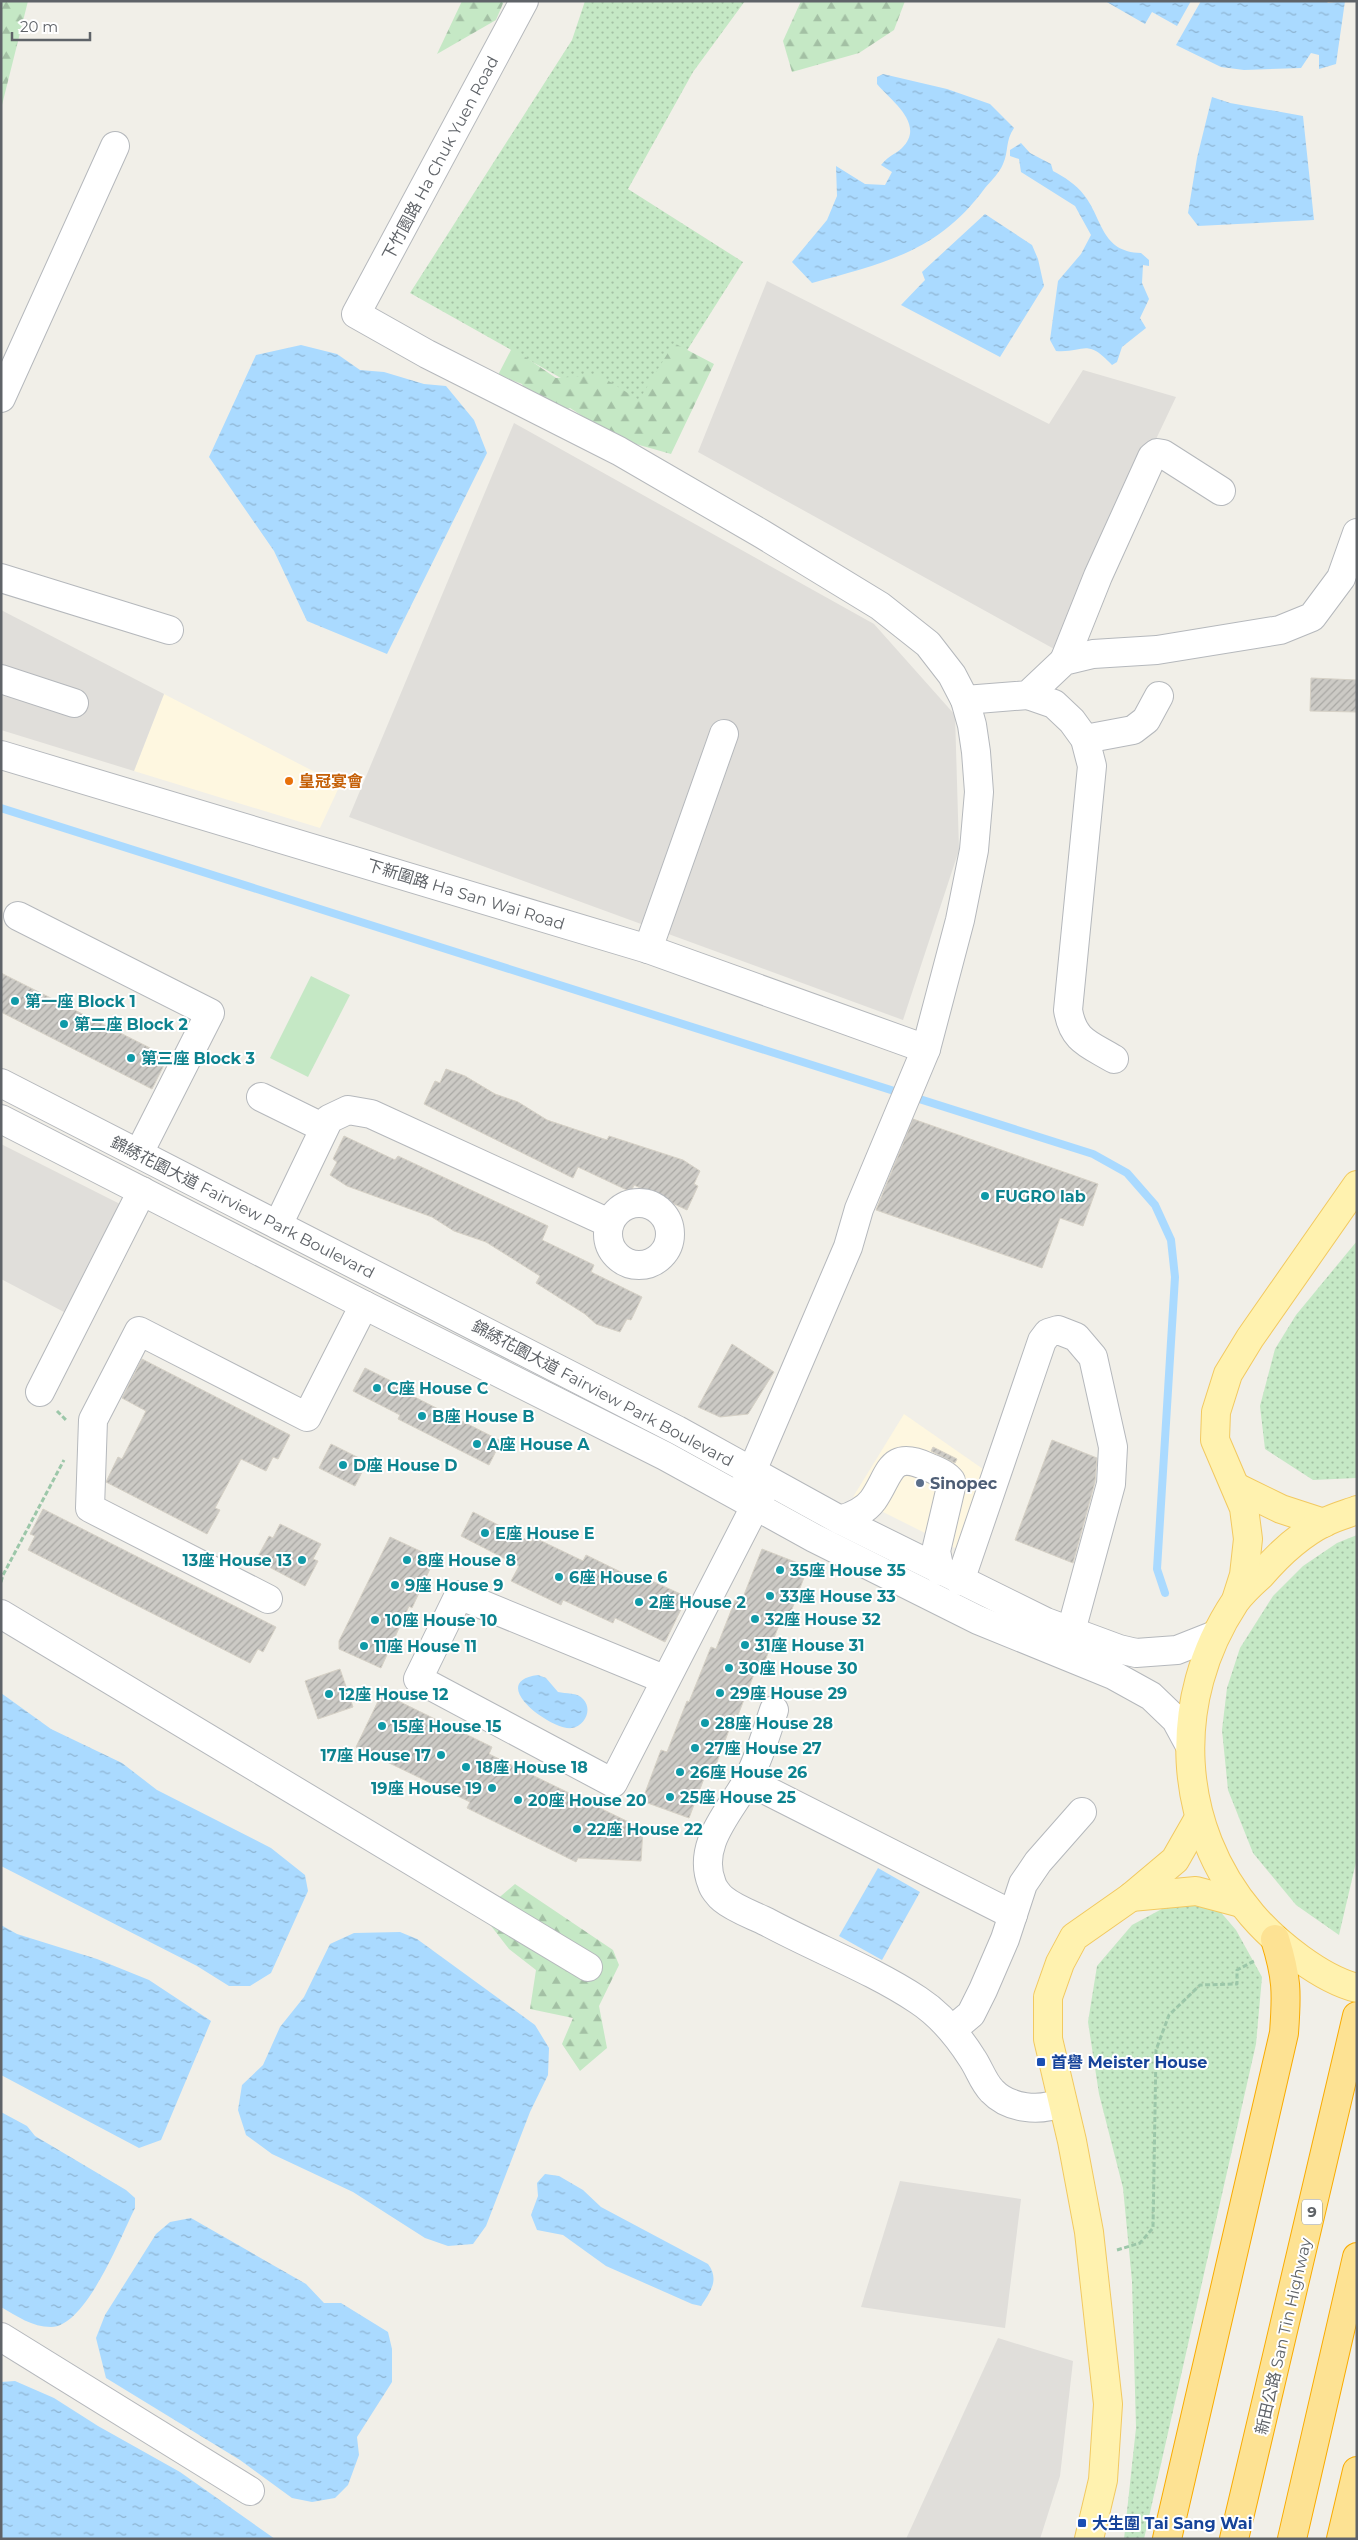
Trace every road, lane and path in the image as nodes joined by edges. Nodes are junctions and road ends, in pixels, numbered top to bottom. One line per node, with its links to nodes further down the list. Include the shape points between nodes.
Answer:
1 (524, 1): 12 (street, 下竹園路 Ha Chuk Yuen Road, via 356,314 427,354 619,450 880,606 928,644 952,675)
2 (115, 146): 3 (street)
3 (1, 398)
4 (1221, 491): 8 (street, via 1163,454 1157,453 1152,457)
5 (1356, 539): 8 (street, via 1340,578 1312,617 1280,630 1157,650 1093,654)
6 (1, 578): 7 (street)
7 (169, 630)
8 (1064, 661): 10 (street)
9 (1, 679): 13 (street)
10 (1028, 695): 12 (street); 15 (street, via 1054,704 1072,721)
11 (1159, 696): 15 (street, via 1146,720 1133,730)
12 (965, 700): 19 (street, via 972,725 979,792 974,850 960,920)
13 (74, 703)
14 (724, 734): 18 (street)
15 (1085, 740): 20 (street, via 1092,766 1068,1010 1077,1036)
16 (1, 755): 18 (street, 下新圍路 Ha San Wai Road)
17 (18, 916): 25 (street, via 210,1012)
18 (648, 948): 19 (street, 下新圍路 Ha San Wai Road)
19 (926, 1049): 34 (street, via 859,1209 848,1247)
20 (1114, 1059)
21 (1, 1083): 25 (street, 錦綉花園大道 Fairview Park Boulevard)
22 (261, 1097): 24 (street)
23 (1, 1119): 27 (street, 錦綉花園大道 Fairview Park Boulevard)
24 (324, 1128): 28 (street, via 329,1119 348,1110 371,1114); 29 (street)
25 (139, 1153): 29 (street, 錦綉花園大道 Fairview Park Boulevard)
26 (1357, 1185): 35 (main road, via 1228,1374 1216,1412 1215,1440)
27 (142, 1191): 30 (street, 錦綉花園大道 Fairview Park Boulevard); 31 (street)
28 (609, 1223)
29 (278, 1225): 34 (street, 錦綉花園大道 Fairview Park Boulevard, via 668,1425)
30 (364, 1305): 36 (street, 錦綉花園大道 Fairview Park Boulevard); 42 (street, via 307,1416 139,1331 93,1420 90,1508)
31 (40, 1392): 32 (path)
32 (71, 1426)
33 (64, 1458): 41 (path)
34 (760, 1476): 36 (street); 38 (street, 錦綉花園大道 Fairview Park Boulevard)
35 (1236, 1487): 39 (main road, via 1281,1509); 43 (main road, via 1244,1508 1248,1539 1244,1575)
36 (748, 1500): 47 (street); 49 (street, 錦綉花園大道 Fairview Park Boulevard, via 814,1538 978,1620 1114,1675 1145,1692 1176,1720)
37 (1357, 1510): 39 (main road)
38 (840, 1520): 40 (street, 錦綉花園大道 Fairview Park Boulevard); 40 (street, via 864,1509 901,1461 910,1460 944,1474 952,1481 936,1551 937,1562)
39 (1324, 1523): 43 (main road, via 1285,1548)
40 (950, 1576): 45 (street, 錦綉花園大道 Fairview Park Boulevard); 45 (street, via 1042,1341 1048,1333 1058,1330 1076,1337 1093,1357 1113,1447 1112,1484)
41 (1, 1582)
42 (268, 1599)
43 (1236, 1601): 46 (main road)
44 (1, 1614): 57 (street)
45 (1071, 1631): 46 (street, 錦綉花園大道 Fairview Park Boulevard, via 1136,1653 1177,1650)
46 (1215, 1636): 49 (main road, via 1199,1678)
47 (666, 1680): 47 (street, via 613,1783 418,1679 459,1595)
48 (774, 1710): 50 (street)
49 (1189, 1744): 52 (main road, via 1192,1787)
50 (748, 1781): 55 (street); 61 (street, via 720,1825 707,1862 712,1885 723,1899 883,1978 920,2001)
51 (1082, 1812): 55 (street, via 1023,1884)
52 (1199, 1818): 53 (main road, via 1175,1860); 54 (main road, via 1216,1862)
53 (1131, 1897): 54 (main road, via 1196,1891); 62 (main road, via 1074,1937 1048,1996 1048,2039)
54 (1241, 1902): 56 (main road)
55 (1013, 1915): 61 (street, via 971,2014)
56 (1275, 1939): 59 (main road, via 1306,1963); 69 (highway, via 1288,1993 1284,2033)
57 (588, 1967)
58 (1237, 1984): 64 (path, via 1200,1985 1169,2015 1156,2050 1153,2228 1140,2242 1117,2249)
59 (1357, 1988)
60 (1357, 2016): 70 (highway, 新田公路 San Tin Highway / 9)
61 (952, 2030): 62 (street, via 991,2090 1001,2098 1028,2107 1053,2106)
62 (1062, 2102): 68 (main road, via 1089,2232 1108,2404 1103,2480)
63 (1357, 2257): 71 (highway)
64 (1118, 2258)
65 (1, 2337): 67 (street)
66 (1357, 2470): 72 (highway)
67 (250, 2491)
68 (1089, 2539)
69 (1167, 2539)
70 (1234, 2539)
71 (1292, 2539)
72 (1341, 2539)

